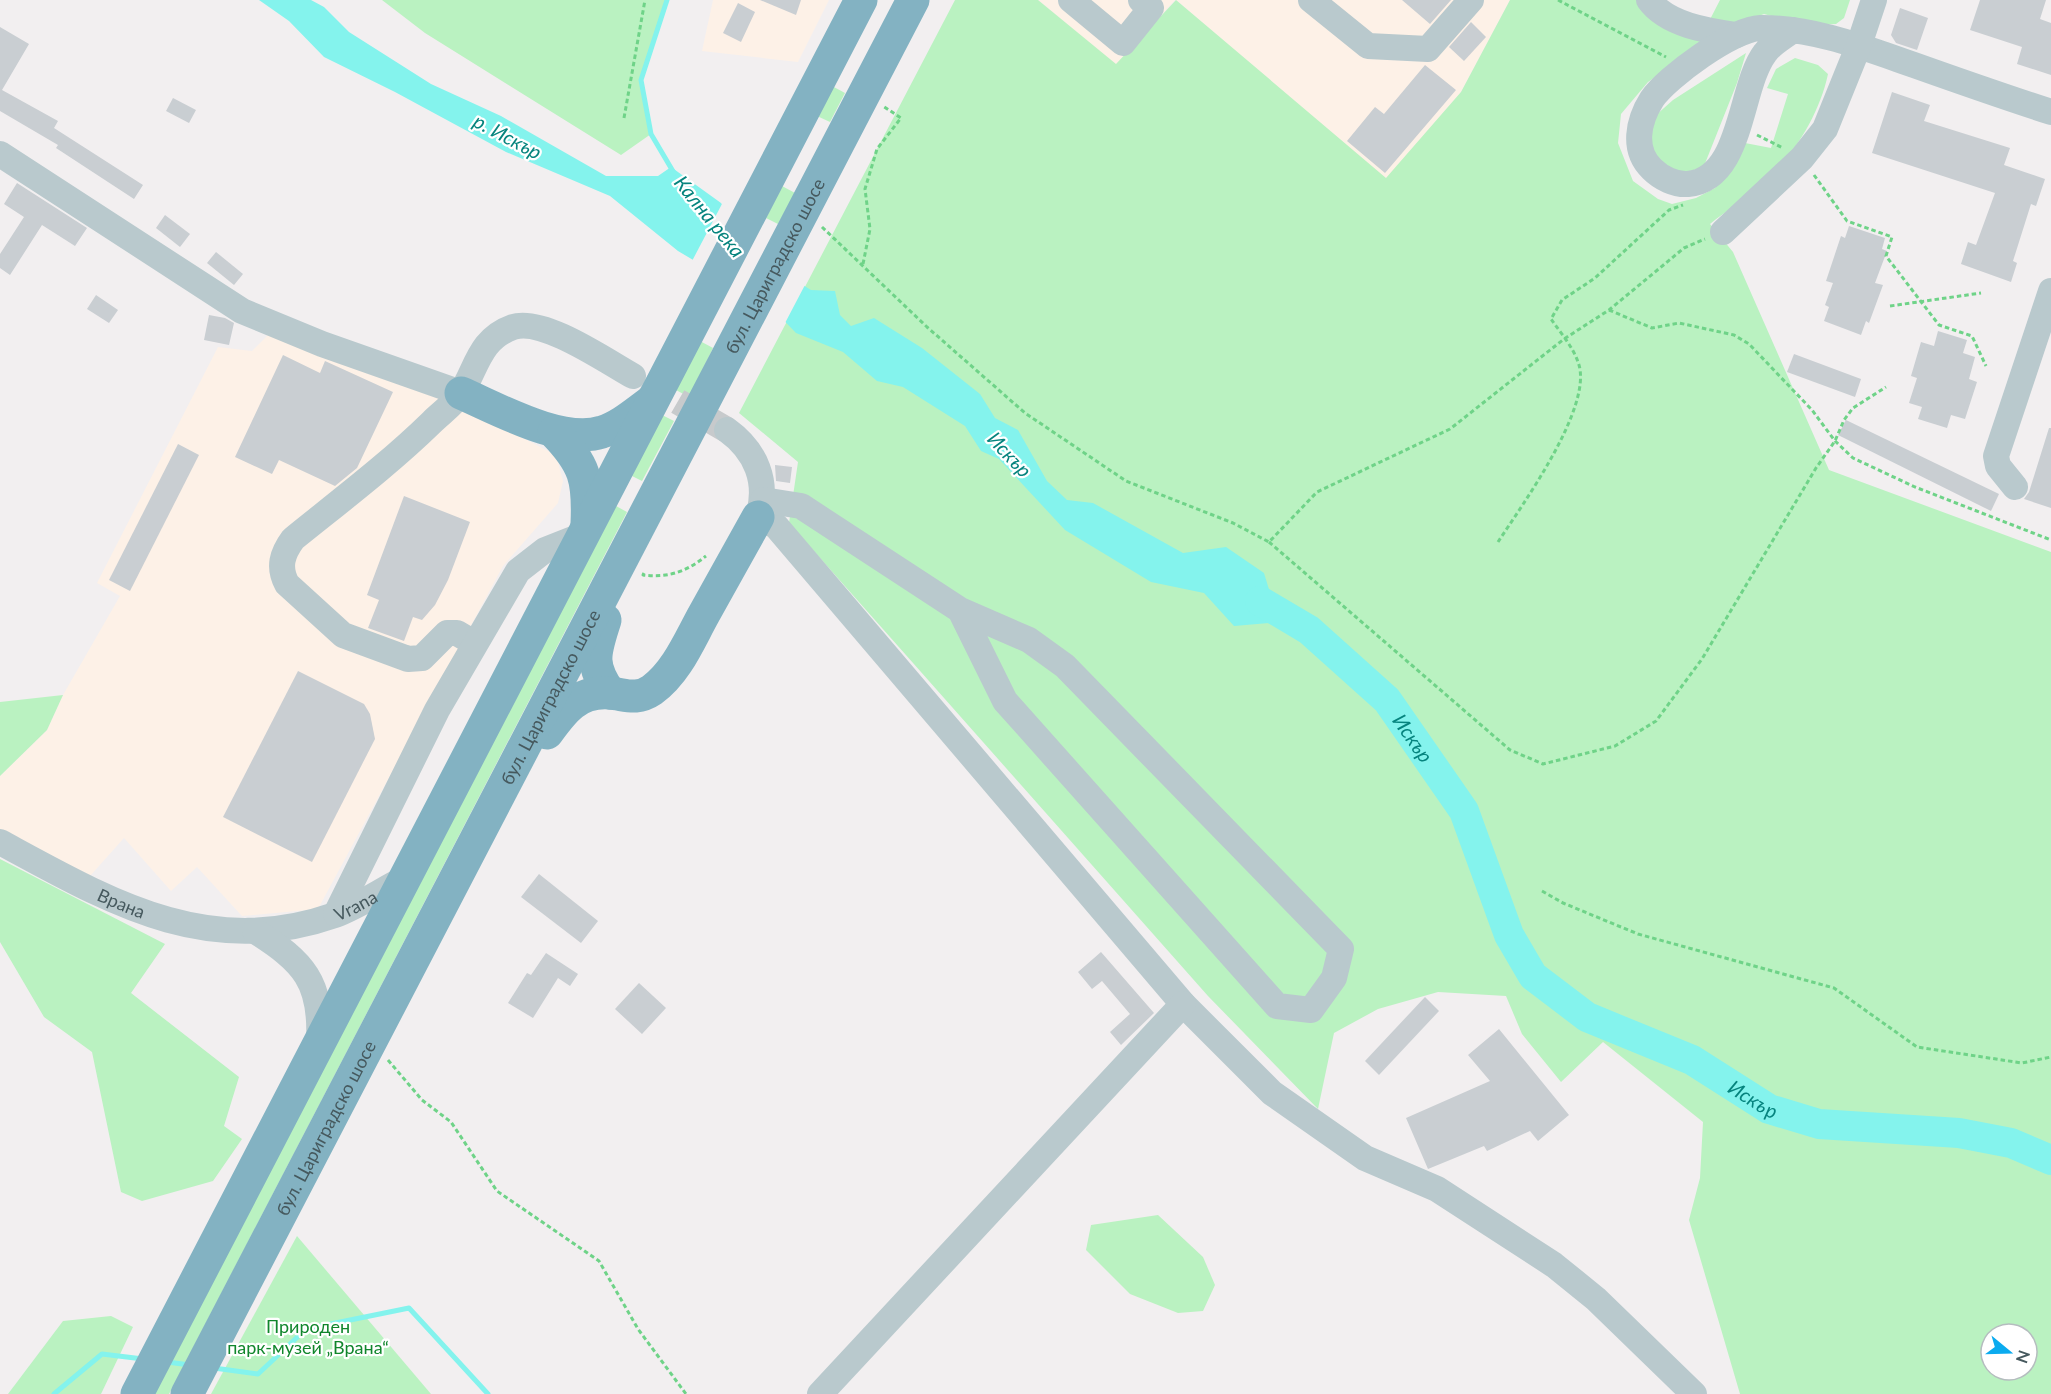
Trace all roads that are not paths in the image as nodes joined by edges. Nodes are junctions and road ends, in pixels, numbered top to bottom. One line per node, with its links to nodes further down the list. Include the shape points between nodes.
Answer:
1 (861, 0): 16 (highway, via 688,335)
2 (913, 0): 23 (highway, бул. Цариградско шосе, via 806,227 729,356)
3 (1071, 0): 4 (street, via 1123,43 1151,9)
4 (1141, 0)
5 (1311, 0): 6 (street, via 1368,46 1428,49)
6 (1471, 0)
7 (1649, 0): 10 (street, via 1680,21)
8 (1874, 0): 11 (street)
9 (1793, 30): 10 (street, via 1757,28); 10 (street, via 1765,53 1738,130 1713,174 1682,184 1661,178 1643,161 1638,144 1640,125 1653,98 1687,67); 11 (street)
10 (1736, 35)
11 (1859, 45): 12 (street); 14 (street, via 1825,129 1802,158)
12 (2051, 112)
13 (0, 154): 17 (street, via 242,311)
14 (1723, 232)
15 (2051, 291): 20 (street, via 1996,456 1998,466)
16 (643, 388): 17 (street, via 556,334 526,325 513,327 487,345 477,357); 19 (highway, via 615,427 590,435); 22 (highway)
17 (461, 393): 19 (highway); 25 (street, via 415,438 293,540 284,552 282,575 343,634 408,659 422,658 447,633 457,633)
18 (727, 430): 21 (street, via 741,440 756,460)
19 (554, 432): 22 (highway, via 575,454 584,475 588,499)
20 (2015, 487)
21 (760, 508): 24 (street, via 801,506); 26 (highway, via 681,656 663,680 643,695); 34 (street)
22 (585, 531): 25 (street, via 545,550 518,571); 29 (highway)
23 (635, 563): 26 (highway, via 595,653 597,674); 27 (highway, бул. Цариградско шосе)
24 (960, 610): 24 (street, via 1029,640 1065,666 1341,949 1334,978 1311,1010 1277,1006 1005,701)
25 (474, 643): 30 (street)
26 (610, 693): 27 (highway, via 581,697 565,708)
27 (492, 811): 37 (highway, бул. Цариградско шосе)
28 (0, 842): 32 (street, Врана, via 98,896 137,912 221,930)
29 (404, 879): 30 (street, Vrana); 35 (highway)
30 (336, 914): 31 (street, Vrana)
31 (303, 923): 32 (street, Vrana); 33 (street, via 292,947)
32 (255, 931): 33 (street, via 283,949)
33 (295, 963): 35 (street, via 318,995)
34 (1183, 1004): 38 (street); 39 (street, via 1272,1093 1323,1132 1365,1158 1437,1189 1554,1265 1596,1299)
35 (319, 1043): 36 (highway)
36 (137, 1394)
37 (187, 1394)
38 (820, 1394)
39 (1694, 1394)

